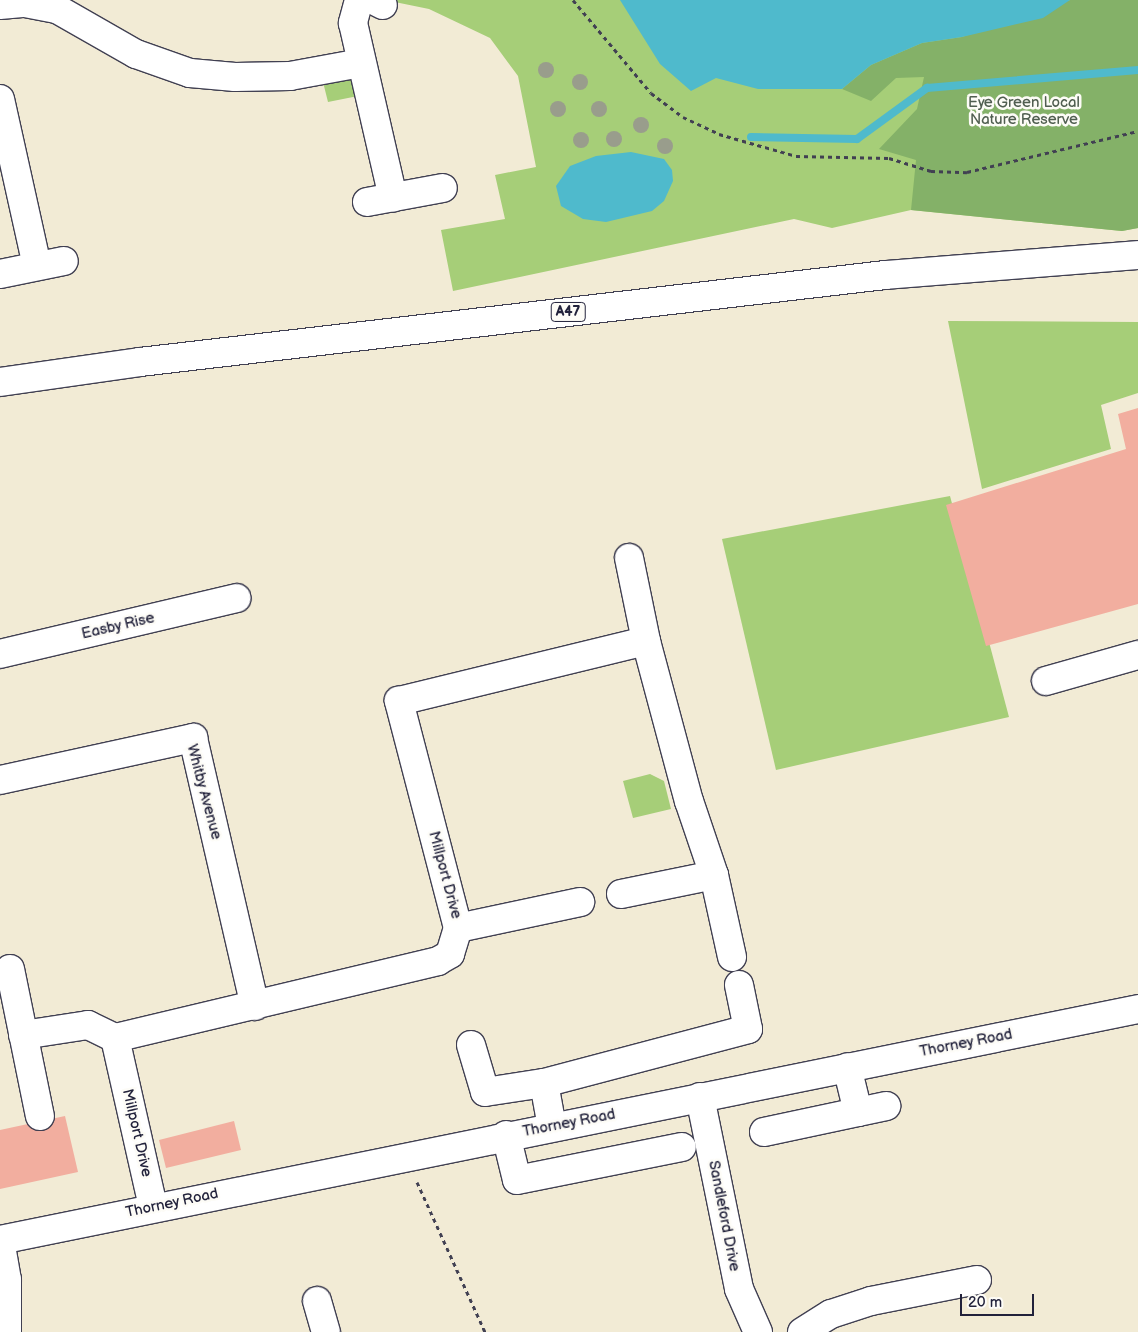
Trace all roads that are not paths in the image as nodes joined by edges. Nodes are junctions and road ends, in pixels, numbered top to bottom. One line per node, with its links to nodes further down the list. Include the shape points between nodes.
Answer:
1 (372, 2): 3 (main road, via 353,23)
2 (0, 5): 3 (main road, via 25,3 57,9 136,54 190,73 235,77 290,76)
3 (361, 63): 6 (main road)
4 (0, 99): 10 (main road)
5 (434, 189): 6 (main road)
6 (393, 197): 7 (main road)
7 (367, 202)
8 (1138, 255): 12 (main road, A47, via 885,275 150,361)
9 (64, 261): 10 (main road)
10 (37, 266): 11 (main road)
11 (0, 274)
12 (0, 382)
13 (630, 558): 15 (main road)
14 (236, 598): 16 (main road, Easby Rise)
15 (646, 642): 20 (main road, via 689,801); 23 (main road, Millport Drive, via 399,700)
16 (0, 654)
17 (1138, 655): 18 (main road)
18 (1046, 681)
19 (0, 780): 27 (main road, Whitby Avenue, via 193,738)
20 (714, 875): 21 (main road); 24 (main road)
21 (621, 894)
22 (580, 902): 23 (main road)
23 (458, 928): 27 (main road, Millport Drive, via 450,954 438,961)
24 (732, 957)
25 (10, 968): 29 (main road)
26 (739, 985): 33 (main road, via 748,1029)
27 (255, 1006): 30 (main road, Millport Drive)
28 (1138, 1009): 32 (main road, Thorney Road)
29 (23, 1035): 30 (main road, via 88,1025); 37 (main road)
30 (115, 1038): 42 (main road, Millport Drive)
31 (471, 1045): 33 (main road, via 485,1092)
32 (847, 1067): 34 (main road, Thorney Road); 36 (main road)
33 (544, 1084): 38 (main road)
34 (700, 1097): 38 (main road, Thorney Road); 48 (main road, Sandleford Drive, via 739,1289)
35 (886, 1106): 36 (main road)
36 (858, 1112): 39 (main road)
37 (40, 1116)
38 (552, 1127): 40 (main road, Thorney Road)
39 (764, 1132)
40 (506, 1135): 41 (main road, via 507,1183); 42 (main road, Thorney Road)
41 (682, 1147)
42 (153, 1207): 43 (main road, Thorney Road)
43 (0, 1240): 46 (main road, via 8,1280)
44 (977, 1280): 49 (main road, via 872,1301 831,1314)
45 (317, 1301): 47 (main road)
46 (7, 1332)
47 (326, 1332)
48 (758, 1332)
49 (802, 1332)

